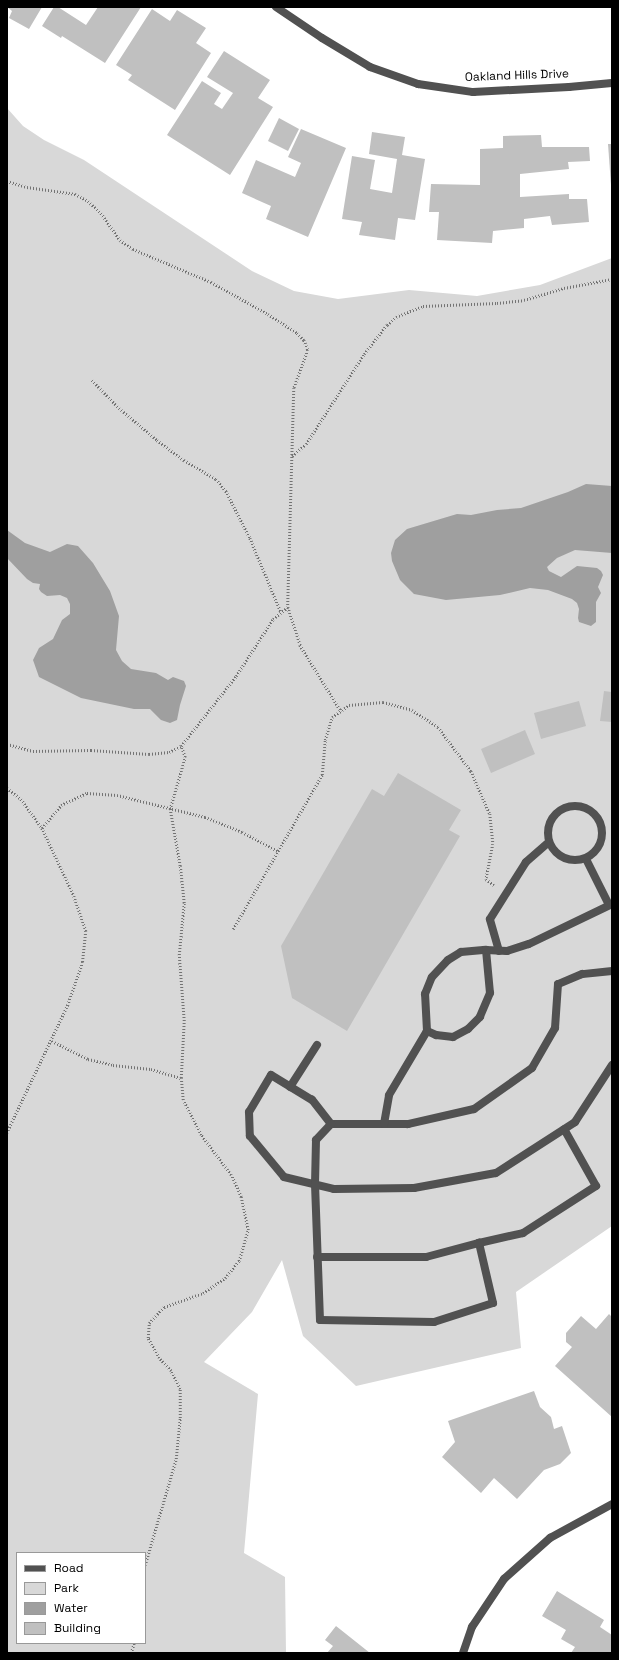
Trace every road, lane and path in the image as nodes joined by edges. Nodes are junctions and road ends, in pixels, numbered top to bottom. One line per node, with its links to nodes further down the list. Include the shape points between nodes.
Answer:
1 (276, 7): 2 (street, Oakland Hills Drive, via 370,67 418,84 473,92)
2 (612, 83)
3 (7, 181): 6 (path, via 27,187 75,194 95,206 120,240 133,249 211,282 298,333 308,350 294,388)
4 (612, 279): 6 (path, via 564,288 524,300 410,309 396,317 383,330 364,354 306,444)
5 (92, 380): 8 (path, via 119,408 157,440 216,479 226,491 250,538)
6 (292, 456): 7 (path)
7 (288, 607): 8 (path); 9 (path, via 300,645)
8 (281, 612): 11 (path, via 273,619 236,676)
9 (341, 711): 16 (path, via 332,717 325,740 322,775); 18 (path, via 349,705 383,702 412,710 438,727 472,771 490,814 492,844 486,879)
10 (7, 744): 11 (path, via 33,751 91,750 149,754 168,752)
11 (181, 746): 13 (path, via 186,757)
12 (7, 788): 14 (path, via 21,799)
13 (170, 809): 14 (path, via 117,795 87,793 61,805); 16 (path, via 205,817 242,832); 28 (path, via 184,903 180,955 184,1021)
14 (42, 828): 25 (path, via 74,896 86,931 83,962)
15 (550, 842): 17 (street, via 560,856 572,860); 17 (street, via 549,824 561,810 578,805 587,808 600,820 603,833 599,847); 18 (street, via 526,862)
16 (278, 851): 20 (path)
17 (586, 859): 19 (street)
18 (507, 892): 22 (street, via 490,919)
19 (610, 904): 22 (street, via 529,944 508,951)
20 (233, 929)
21 (486, 950): 22 (street); 24 (street, via 461,952 448,960 432,977 425,994); 24 (street, via 490,993 480,1017 468,1028 453,1036 436,1035)
22 (499, 951)
23 (612, 971): 31 (street, via 582,974 558,984 555,1028 532,1068 474,1109 408,1124)
24 (427, 1031): 31 (street, via 389,1095)
25 (52, 1041): 28 (path, via 88,1059 113,1065 151,1069); 33 (path)
26 (317, 1045): 29 (street)
27 (612, 1065): 32 (street, via 575,1122)
28 (181, 1078): 38 (path, via 183,1100 201,1135 231,1175 241,1197 248,1230 239,1261 225,1278 203,1293 164,1307 149,1323 148,1338 180,1389 180,1418 176,1459)
29 (290, 1087): 30 (street, via 312,1100); 34 (street, via 271,1075 249,1112 250,1136 284,1177)
30 (331, 1124): 31 (street); 34 (street, via 316,1140)
31 (384, 1124)
32 (564, 1129): 34 (street, via 496,1173 414,1188 334,1189); 35 (street, via 596,1186 523,1233)
33 (7, 1133)
34 (315, 1184): 36 (street)
35 (479, 1243): 36 (street, via 426,1257); 36 (street, via 493,1303 434,1322 320,1320)
36 (318, 1257)
37 (612, 1504): 39 (street, via 550,1538 504,1579 472,1627)
38 (146, 1562)
39 (463, 1653)

